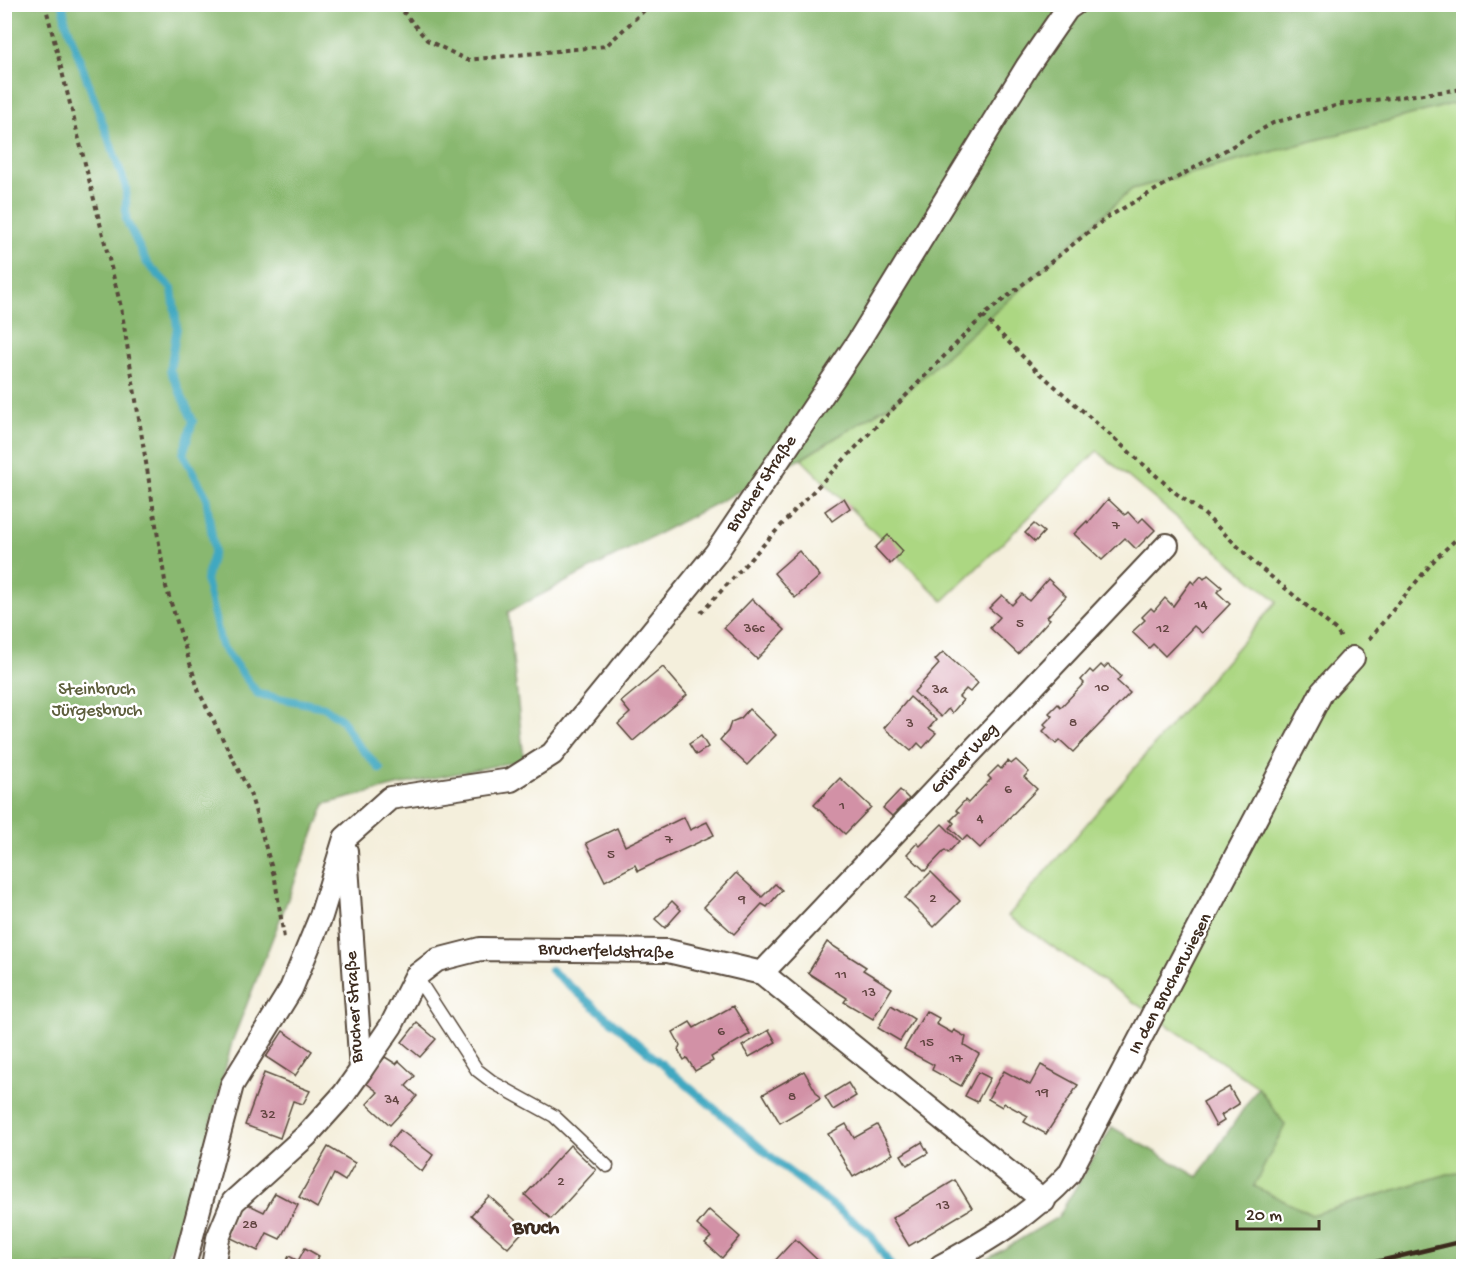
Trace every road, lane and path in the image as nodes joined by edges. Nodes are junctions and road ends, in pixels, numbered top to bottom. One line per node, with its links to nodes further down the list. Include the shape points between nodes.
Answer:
1 (45, 4): 12 (path, via 121,307 166,587 199,692 250,793 275,879)
2 (398, 4): 3 (path, via 427,40 467,60 606,46)
3 (651, 4)
4 (1074, 4): 11 (street, Brucher Straße, via 1027,67 858,342 716,553 552,754 511,780 390,798)
5 (1464, 89): 6 (path, via 1342,104 1273,123 1106,218)
6 (983, 316): 9 (path); 10 (path, via 1034,368 1336,630)
7 (1464, 532): 10 (path, via 1436,558)
8 (1167, 545): 13 (street, Grüner Weg)
9 (693, 620)
10 (1353, 658): 17 (street, In den Brucherwiesen, via 1322,692 1069,1174)
11 (345, 838): 15 (street, Brucher Straße); 18 (street, via 321,916 291,989 232,1085)
12 (285, 945)
13 (762, 973): 14 (street, Brucherfeldstraße, via 668,951 480,949 436,960); 17 (street, Brucherfeldstraße)
14 (416, 976): 15 (street, Brucherfeldstraße, via 391,1026); 16 (lane, via 477,1070 554,1116)
15 (361, 1070): 19 (street, Brucher Straße, via 307,1135 233,1202 218,1238)
16 (607, 1166)
17 (1044, 1201): 20 (street, In den Brucherwiesen, via 999,1234)
18 (184, 1266)
19 (213, 1266)
20 (941, 1266)

